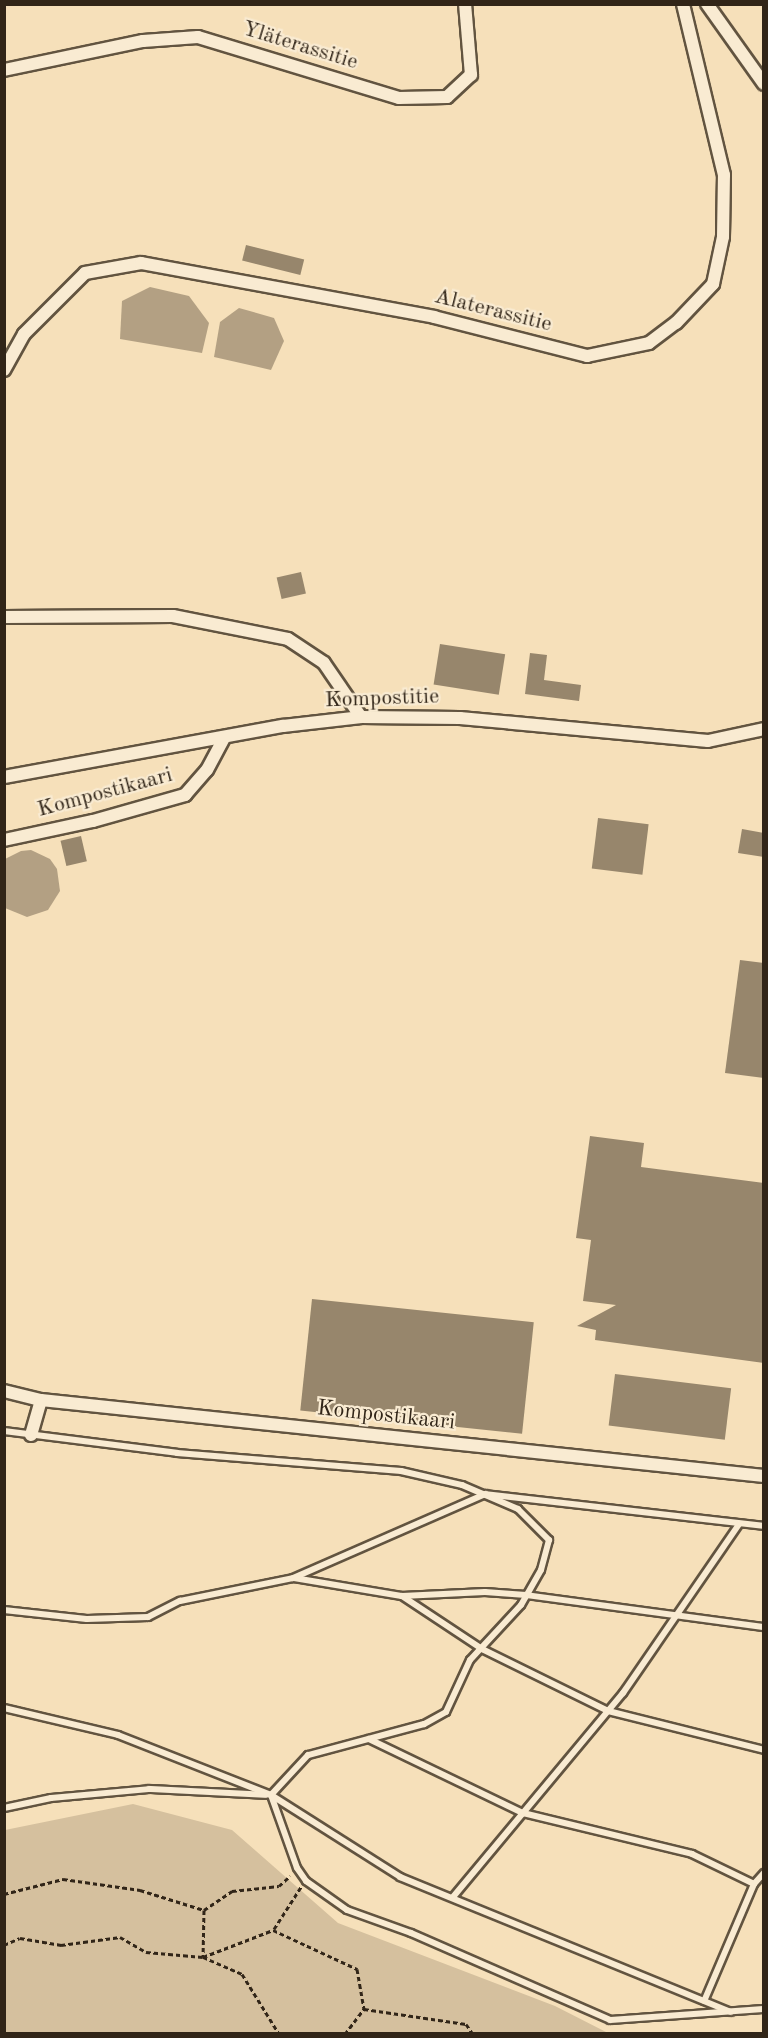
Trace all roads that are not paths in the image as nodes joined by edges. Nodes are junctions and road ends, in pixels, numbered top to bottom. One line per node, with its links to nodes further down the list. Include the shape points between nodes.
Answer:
1 (465, 4): 4 (street, Yläterassitie, via 471,75 447,97 399,98 198,37 143,41)
2 (683, 4): 6 (street, Alaterassitie, via 724,175 723,237 713,284 649,344 587,356 434,317 141,263 86,273 24,334)
3 (707, 4): 5 (street)
4 (4, 70)
5 (764, 84)
6 (4, 370)
7 (4, 617): 8 (street, via 173,616 288,639 324,663)
8 (361, 717): 9 (street, Kompostitie, via 460,718 708,741); 10 (street, Kompostitie)
9 (764, 729)
10 (224, 738): 11 (street, Kompostitie); 12 (street, Kompostikaari, via 207,770 185,795 93,821)
11 (4, 777)
12 (4, 840)
13 (4, 1391): 14 (street, Kompostikaari)
14 (42, 1400): 16 (street); 17 (street, Kompostikaari)
15 (4, 1431): 16 (lane)
16 (31, 1435): 18 (lane, via 177,1453 401,1471)
17 (764, 1476)
18 (485, 1494): 19 (lane); 21 (lane); 22 (lane, via 518,1509 549,1540 541,1570)
19 (739, 1524): 20 (lane); 25 (lane)
20 (764, 1526)
21 (293, 1578): 23 (lane); 24 (lane, via 180,1601 148,1617 87,1620)
22 (526, 1595): 23 (lane, via 485,1592); 25 (lane); 27 (lane)
23 (402, 1596): 27 (lane)
24 (4, 1610)
25 (676, 1615): 26 (lane); 29 (lane)
26 (764, 1627)
27 (482, 1649): 29 (lane); 30 (lane, via 470,1660 446,1712 424,1724)
28 (4, 1707): 32 (lane, via 118,1735)
29 (608, 1711): 31 (lane); 34 (lane)
30 (369, 1739): 32 (lane, via 308,1755); 34 (lane)
31 (764, 1750)
32 (271, 1796): 33 (lane, via 148,1789 51,1798); 37 (lane, via 400,1877); 40 (lane, via 297,1868 306,1881 347,1910 411,1933 610,2020)
33 (4, 1808)
34 (523, 1813): 36 (lane, via 692,1854); 37 (lane)
35 (764, 1873): 36 (lane)
36 (754, 1884): 38 (lane)
37 (453, 1897): 38 (lane)
38 (704, 2001): 40 (lane)
39 (764, 2009): 40 (lane)
40 (734, 2014)

